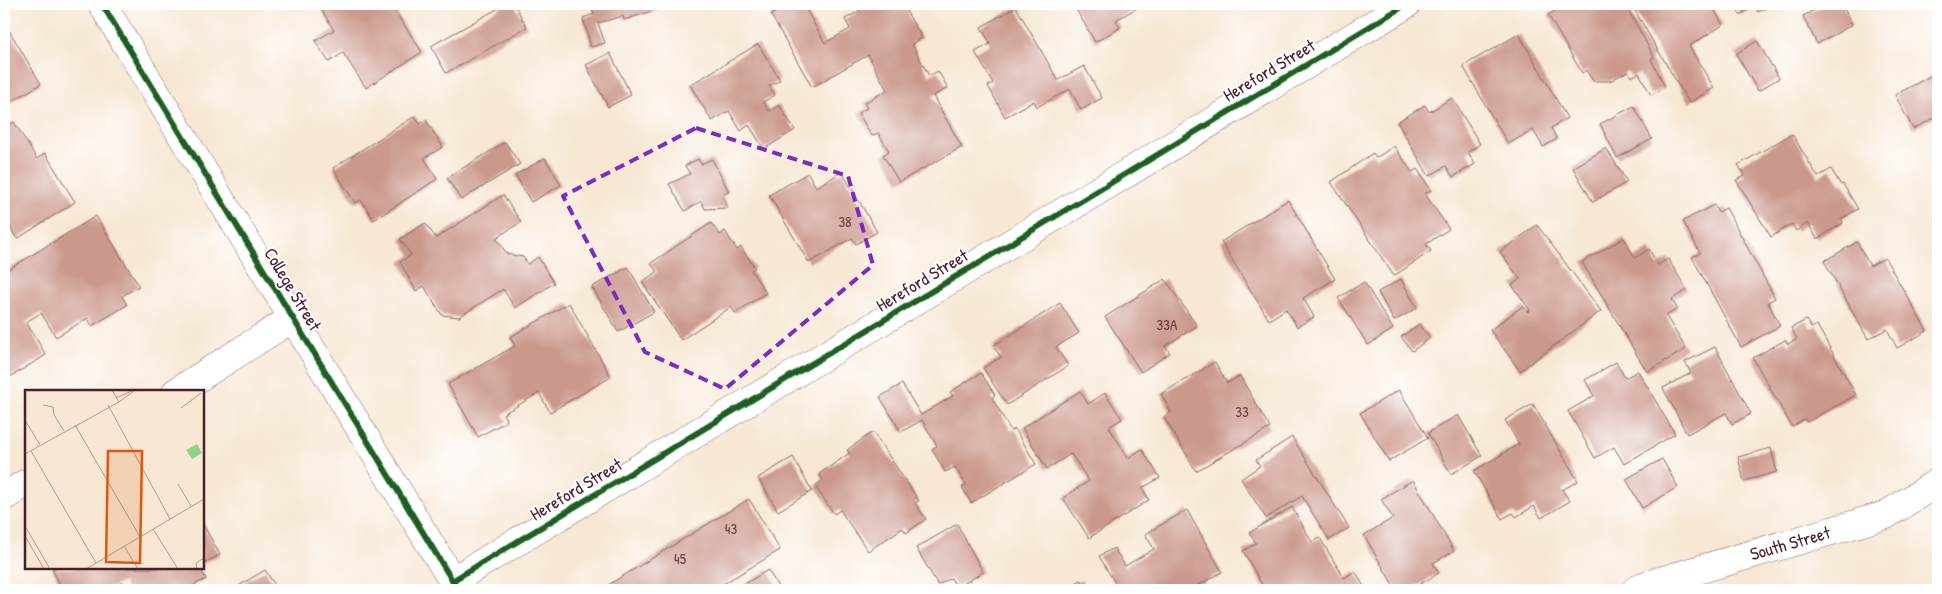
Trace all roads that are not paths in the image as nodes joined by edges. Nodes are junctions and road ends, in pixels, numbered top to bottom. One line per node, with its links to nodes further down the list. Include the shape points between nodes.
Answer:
1 (102, 4): 3 (street, College Street)
2 (1407, 4): 8 (street, Hereford Street)
3 (293, 318): 4 (street); 8 (street, College Street)
4 (179, 390)
5 (1938, 482): 9 (street, South Street, via 1886,514)
6 (25, 484): 7 (street)
7 (4, 497)
8 (455, 586)
9 (1636, 590)

